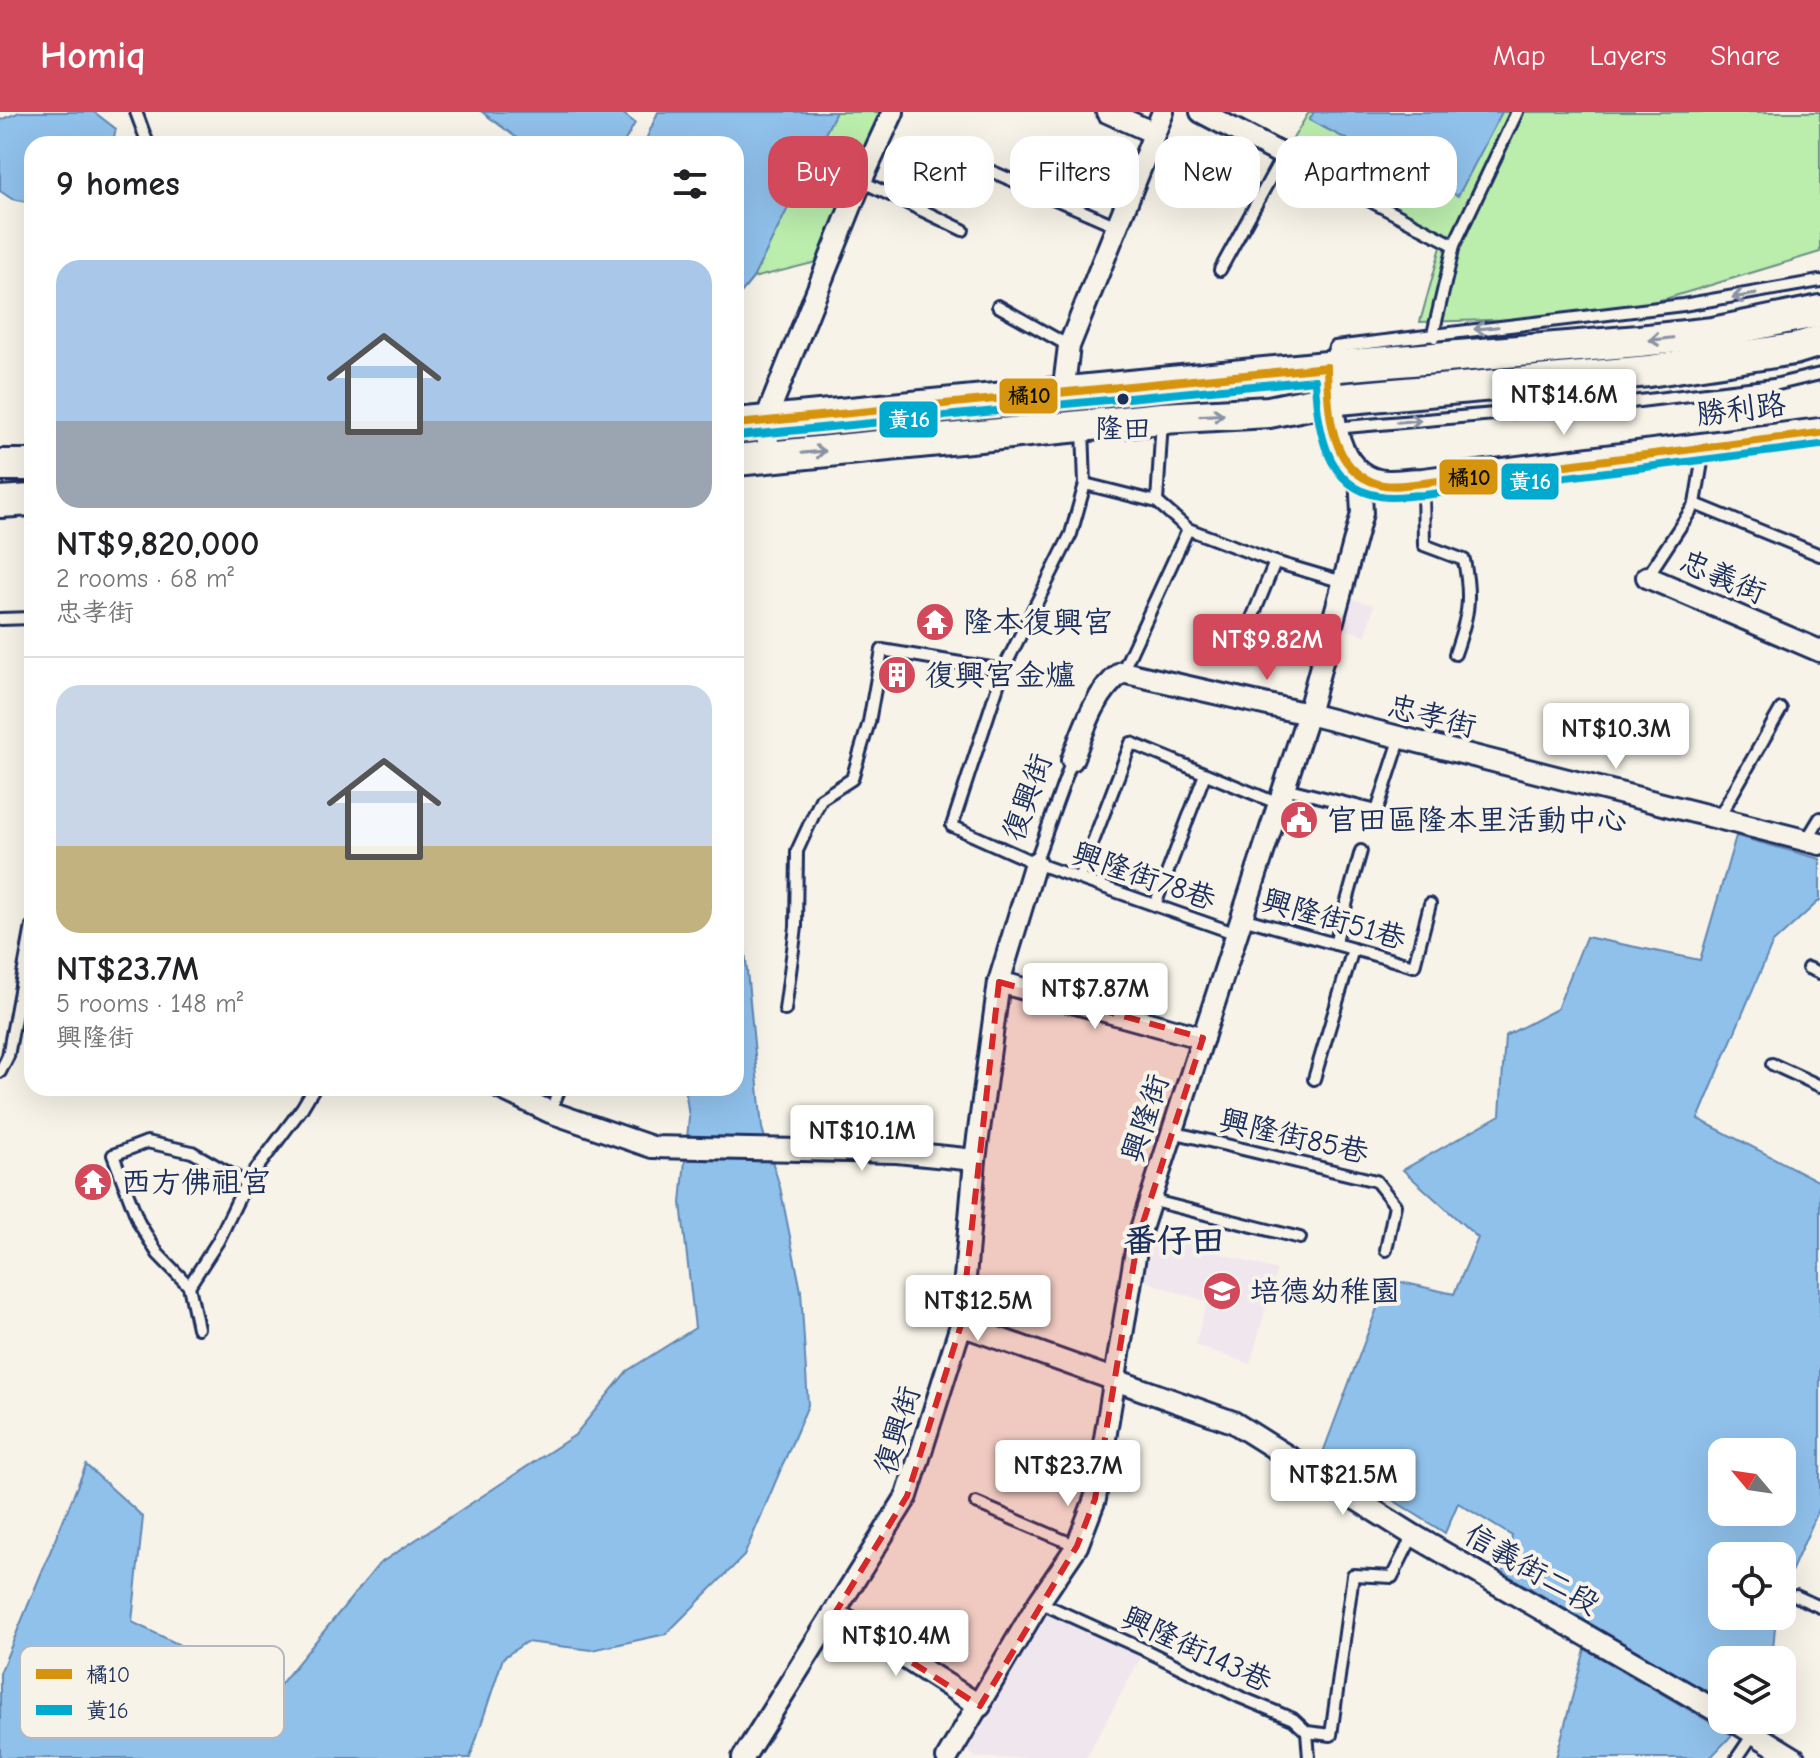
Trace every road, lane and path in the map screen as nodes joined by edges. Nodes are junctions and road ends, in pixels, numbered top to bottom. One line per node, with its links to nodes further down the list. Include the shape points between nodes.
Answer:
1 (136, 112): 8 (lane)
2 (893, 112): 10 (street)
3 (1107, 112): 7 (street)
4 (1163, 112): 7 (street)
5 (1201, 112): 9 (street)
6 (1517, 112): 18 (lane)
7 (1154, 133): 16 (street)
8 (145, 136)
9 (1276, 151)
10 (868, 166)
11 (1276, 168): 19 (lane)
12 (994, 172): 16 (lane)
13 (868, 184): 17 (lane)
14 (849, 208): 31 (street)
15 (1384, 208): 18 (lane)
16 (1117, 226): 25 (street)
17 (963, 230)
18 (1454, 245): 24 (lane)
19 (1220, 270)
20 (1820, 281): 24 (lane, one-way to 24)
21 (998, 306): 25 (lane)
22 (1820, 311): 24 (main road, one-way to 24, via 1713,333)
23 (1820, 341): 29 (main road, via 1649,371 1438,389)
24 (1438, 345): 26 (main road, via 1379,363); 26 (lane, via 1335,347)
25 (1069, 346): 28 (street)
26 (1327, 367): 28 (main road); 29 (main road)
27 (1820, 374): 29 (lane, one-way to 27, via 1631,402 1774,385)
28 (1063, 394): 31 (main road)
29 (1330, 414): 30 (main road, one-way to 29); 39 (main road, via 1335,442)
30 (1162, 418): 32 (main road); 44 (lane)
31 (751, 422): 35 (street)
32 (1083, 426): 35 (main road, one-way to 32); 41 (lane)
33 (1820, 433): 34 (main road, 勝利路)
34 (1704, 448): 40 (main road, 勝利路); 45 (lane)
35 (769, 456): 36 (main road)
36 (744, 459)
37 (0, 465): 38 (main road)
38 (24, 465)
39 (1360, 476): 40 (main road, 勝利路, via 1379,484); 50 (street, 興隆街, via 1362,513)
40 (1423, 483): 55 (lane, via 1424,545 1464,560 1470,590)
41 (1085, 484): 44 (lane); 56 (lane, via 1071,534)
42 (24, 500): 43 (main road)
43 (0, 502)
44 (1157, 502): 46 (lane)
45 (1695, 504): 47 (lane); 49 (lane)
46 (1188, 529): 48 (lane); 57 (lane)
47 (1820, 555)
48 (1275, 562): 50 (lane); 53 (lane)
49 (1647, 577): 54 (street, 忠義街)
50 (1343, 582): 59 (street, 興隆街)
51 (24, 618): 52 (lane)
52 (0, 619)
53 (1246, 633)
54 (1820, 651)
55 (1455, 654)
56 (1003, 670): 68 (lane, 興隆街78巷, via 952,826); 79 (lane, via 882,650 852,779 821,799 797,851 796,927)
57 (1122, 672): 59 (street, 忠孝街); 61 (street, 復興街, via 1105,685)
58 (1781, 709): 65 (lane)
59 (1308, 714): 60 (street, 忠孝街); 63 (street, 興隆街)
60 (1400, 740): 63 (lane, via 1377,811); 65 (street, 忠孝街)
61 (1072, 760): 68 (lane, 復興街)
62 (1205, 774): 63 (lane); 69 (lane, via 1131,743); 71 (lane)
63 (1282, 796): 72 (street, 興隆街)
64 (1820, 818): 66 (lane)
65 (1718, 819): 66 (street, 忠孝街)
66 (1813, 843)
67 (1361, 851): 73 (lane)
68 (1035, 863): 69 (lane, 興隆街78巷); 78 (street, 復興街)
69 (1079, 878): 71 (lane, 興隆街78巷)
70 (1430, 904): 74 (lane, 興隆街51巷, via 1414,966)
71 (1155, 905): 72 (lane, 興隆街78巷)
72 (1239, 926): 73 (lane, 興隆街51巷); 80 (street, 興隆街)
73 (1335, 944): 74 (lane, 興隆街51巷)
74 (1353, 949): 83 (lane)
75 (1808, 968): 77 (lane)
76 (24, 969): 82 (lane, via 8,1056)
77 (1820, 973)
78 (999, 982): 80 (street); 90 (street, 復興街)
79 (785, 1010)
80 (1203, 1038): 89 (street, 興隆街)
81 (1772, 1064): 84 (lane)
82 (0, 1072)
83 (1314, 1079)
84 (1820, 1086)
85 (309, 1096): 91 (lane)
86 (518, 1096): 88 (street)
87 (557, 1096): 88 (lane)
88 (550, 1112): 90 (street, via 652,1147 897,1152)
89 (1172, 1132): 92 (street, 興隆街); 94 (lane, 興隆街85巷, via 1376,1181 1395,1205)
90 (975, 1160): 96 (street, 復興街)
91 (246, 1183): 95 (lane); 95 (lane, via 192,1152 147,1142 113,1155 139,1223 158,1254)
92 (1150, 1200): 93 (lane); 98 (street, 興隆街, via 1138,1238)
93 (1300, 1238)
94 (1386, 1250)
95 (189, 1286): 97 (lane)
96 (961, 1325): 98 (street, 信義街二段); 105 (street, 復興街, via 907,1496)
97 (198, 1328)
98 (1116, 1379): 100 (street, 信義街二段, via 1233,1422); 101 (street, 興隆街, via 1095,1499)
99 (976, 1503): 101 (lane)
100 (1413, 1535): 107 (street, 信義街二段); 108 (lane, via 1392,1577 1353,1575 1331,1735)
101 (1077, 1546): 103 (street, 興隆街)
102 (1796, 1596): 104 (lane)
103 (1039, 1602): 106 (street, 興隆街); 108 (lane, 興隆街143巷, via 1293,1719)
104 (1820, 1607)
105 (835, 1613): 106 (street); 111 (street, 復興街)
106 (980, 1706): 112 (street, 興隆街)
107 (1708, 1706)
108 (1307, 1732): 113 (lane)
109 (1753, 1734): 114 (lane)
110 (1756, 1734): 115 (street)
111 (748, 1756)
112 (947, 1758)
113 (1309, 1758)
114 (1737, 1758)
115 (1794, 1758)

